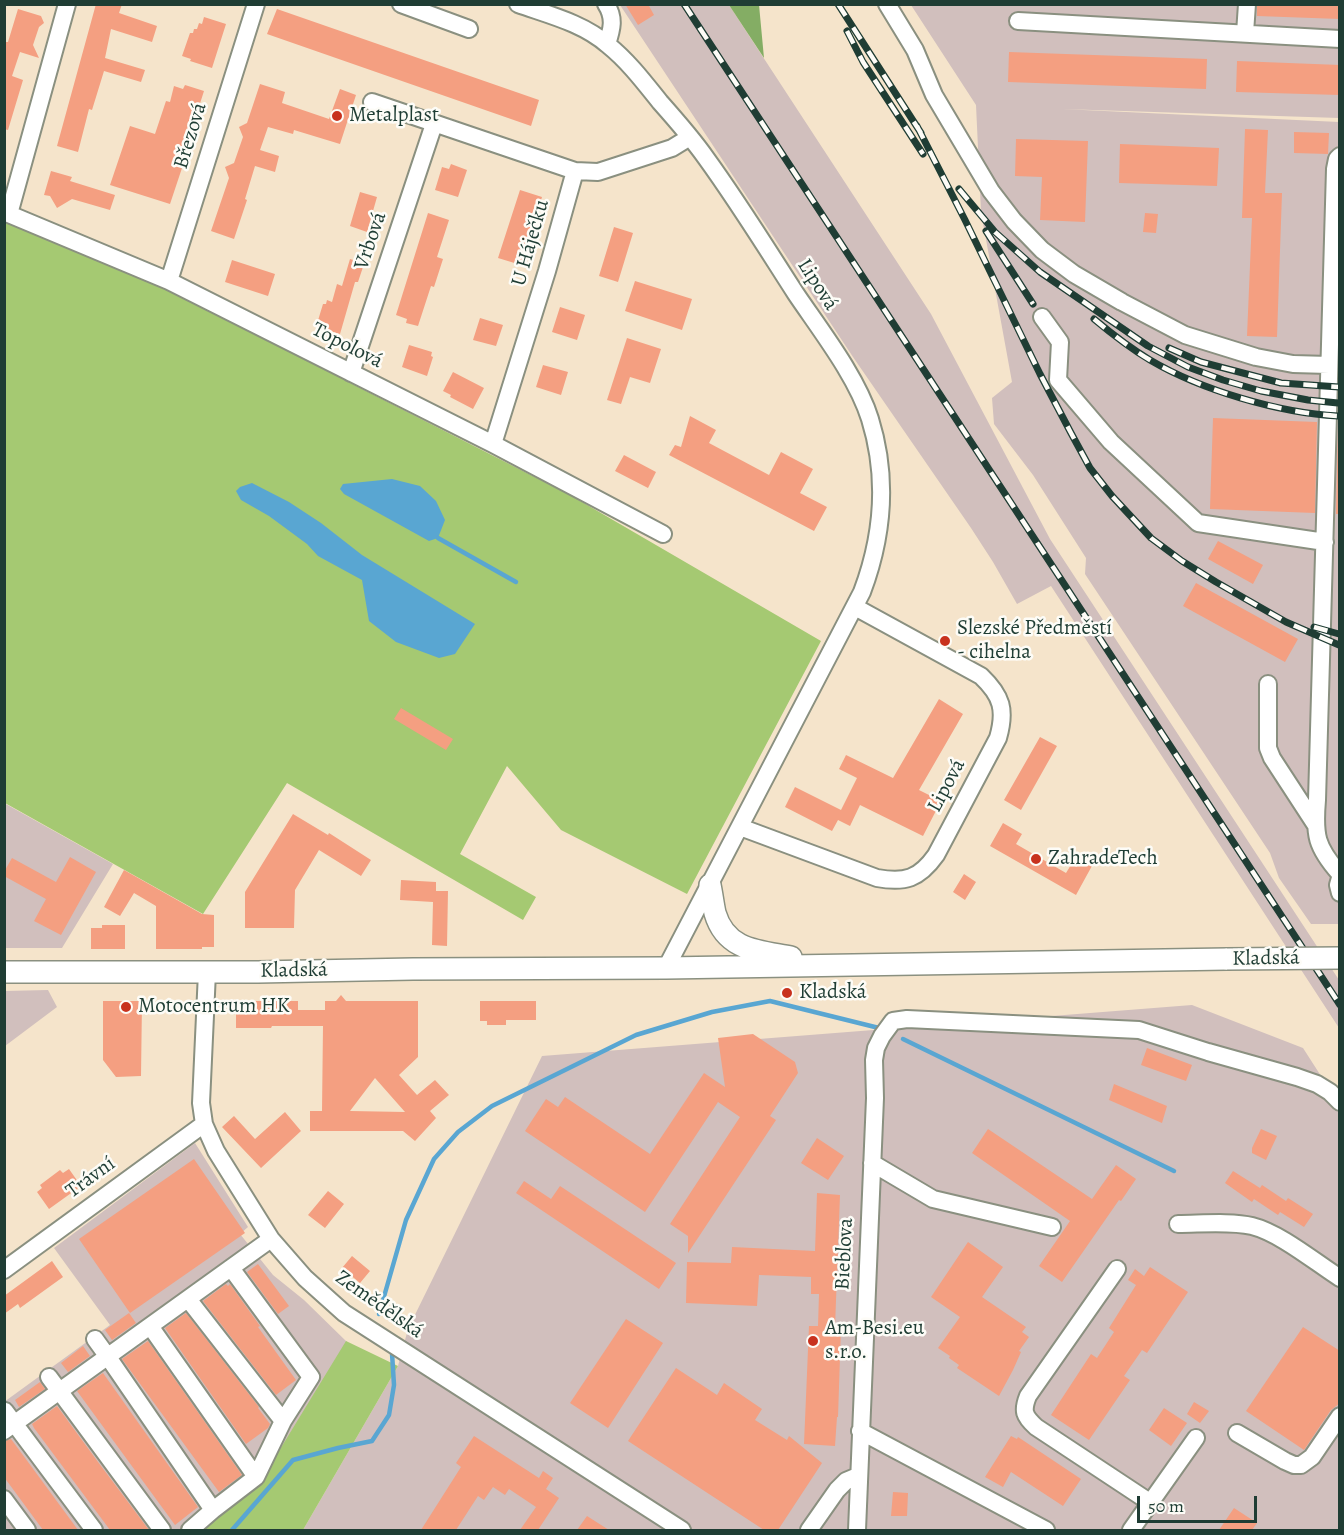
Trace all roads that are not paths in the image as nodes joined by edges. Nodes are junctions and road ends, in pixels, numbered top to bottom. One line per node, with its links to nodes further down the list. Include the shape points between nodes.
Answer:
1 (67, 4): 19 (street)
2 (256, 4): 20 (street, Březová)
3 (401, 4): 8 (street)
4 (518, 4): 12 (street, Lipová, via 567,21)
5 (606, 4): 12 (street, via 613,20 612,30)
6 (887, 4): 22 (street, via 915,50 934,95 991,191 1042,250 1074,274 1185,335 1256,357)
7 (1247, 4): 11 (street)
8 (425, 8): 10 (street)
9 (1017, 21): 11 (street)
10 (469, 28)
11 (1245, 33): 13 (street)
12 (601, 39): 16 (street, Lipová)
13 (1340, 39)
14 (372, 102): 15 (street)
15 (435, 124): 18 (street); 23 (street, Vrbová)
16 (690, 137): 18 (street, via 672,148 598,172); 27 (street, Lipová, via 835,353 870,419 880,466 881,504 873,557)
17 (1340, 156): 22 (street, via 1335,169)
18 (575, 171): 24 (street, U Háječku)
19 (7, 213): 20 (street, Topolová)
20 (169, 281): 23 (street, Topolová)
21 (1042, 316): 26 (street, via 1060,342 1058,380 1111,442 1198,523)
22 (1329, 365): 26 (street)
23 (351, 373): 24 (street, Topolová)
24 (493, 444): 25 (street, Topolová)
25 (663, 534)
26 (1324, 542): 29 (street)
27 (855, 607): 30 (street, Lipová); 30 (street, Lipová, via 981,676 1001,705 998,738 936,855 911,878 877,878)
28 (1268, 684): 29 (street, via 1268,748)
29 (1315, 824): 31 (street, via 1322,850)
30 (740, 827): 32 (street, Lipová)
31 (1340, 876): 33 (street)
32 (710, 885): 35 (main road, via 720,924 742,947); 36 (street, Lipová)
33 (1340, 893)
34 (1340, 958): 35 (main road, Kladská, bridge)
35 (845, 965): 36 (main road, Kladská)
36 (666, 968): 38 (main road, Kladská)
37 (4, 972): 38 (main road, Kladská)
38 (207, 972): 40 (street, Zemědělská, via 201,1103)
39 (1335, 1097): 41 (street, Bieblova, via 1317,1084 1297,1077 1139,1030 907,1018 893,1022 876,1048)
40 (204, 1124): 44 (street, Zemědělská, via 216,1151); 47 (street, Trávní)
41 (872, 1163): 43 (street, via 933,1199); 58 (street, Bieblova)
42 (1178, 1224): 48 (street, via 1239,1224 1264,1230)
43 (1052, 1227)
44 (271, 1239): 45 (street); 70 (street, Zemědělská, via 305,1278 344,1313)
45 (231, 1268): 49 (street); 56 (street, via 311,1377)
46 (1117, 1269): 64 (street, via 1028,1396 1025,1413 1036,1427)
47 (4, 1270)
48 (1340, 1278)
49 (188, 1299): 50 (street); 56 (street)
50 (150, 1326): 52 (street); 62 (street)
51 (94, 1339): 52 (street)
52 (108, 1357): 54 (street); 65 (street)
53 (49, 1377): 54 (street)
54 (59, 1392): 57 (street); 68 (street)
55 (1340, 1416): 59 (street, via 1312,1457 1301,1465 1285,1461)
56 (283, 1421): 62 (street)
57 (8, 1422): 67 (street)
58 (860, 1431): 61 (street, Bieblova); 73 (street)
59 (1238, 1433)
60 (1196, 1438): 64 (street)
61 (858, 1476): 71 (street, via 837,1490); 72 (street, Bieblova)
62 (256, 1477): 65 (street)
63 (4, 1499): 66 (street)
64 (1151, 1503): 74 (street)
65 (213, 1510): 69 (street)
66 (27, 1530)
67 (94, 1530)
68 (162, 1530)
69 (190, 1530)
70 (682, 1530)
71 (809, 1530)
72 (857, 1530)
73 (1046, 1530)
74 (1131, 1530)

